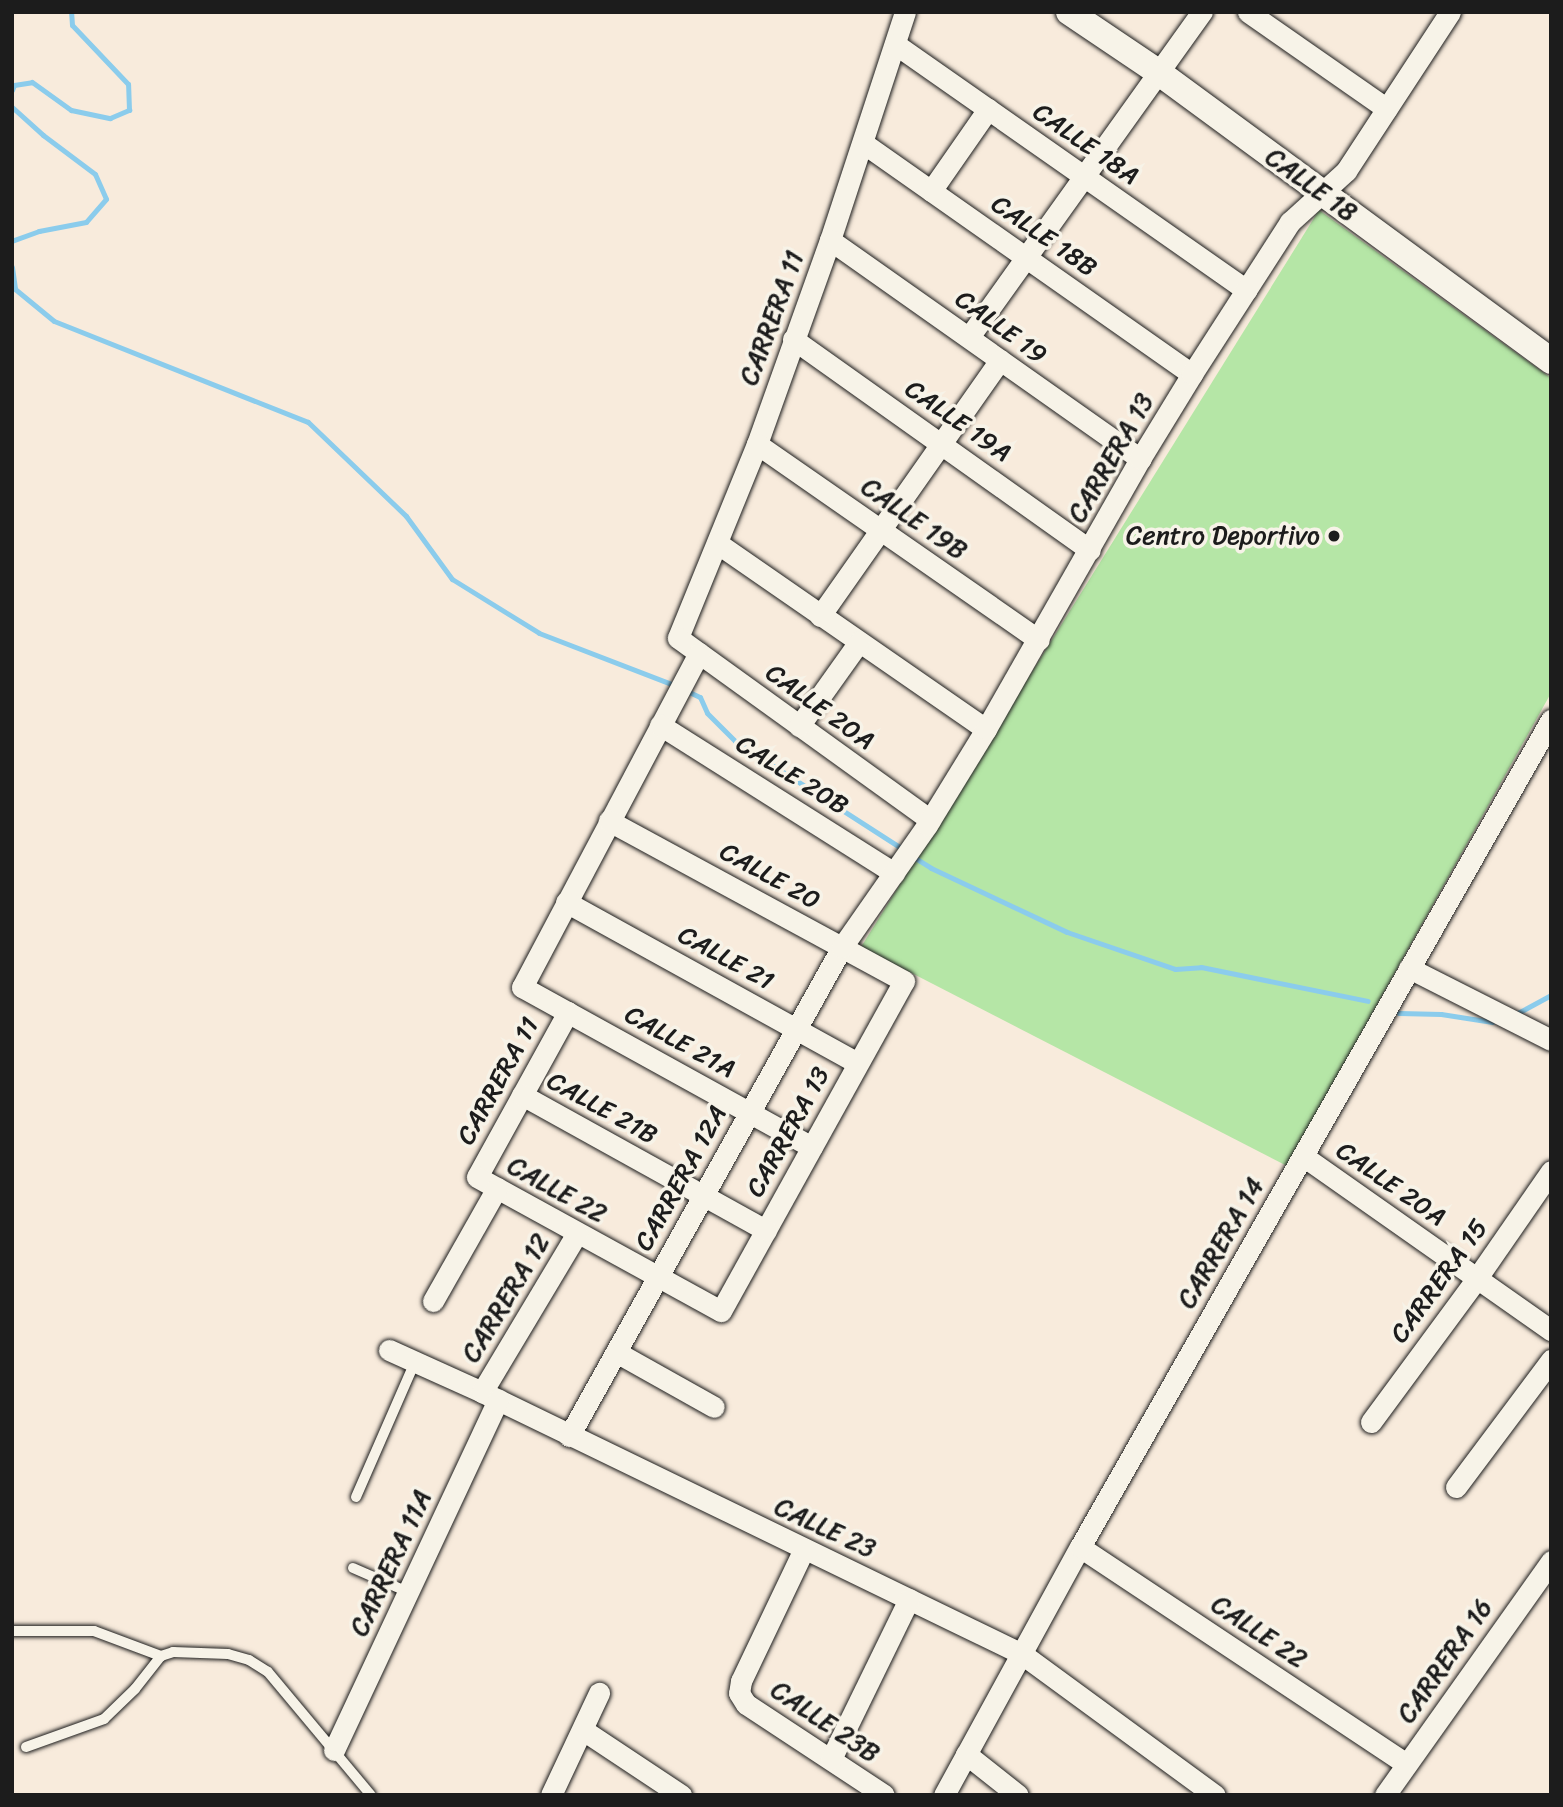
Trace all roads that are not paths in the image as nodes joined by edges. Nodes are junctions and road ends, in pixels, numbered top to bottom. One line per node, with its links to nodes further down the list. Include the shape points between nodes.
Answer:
1 (905, 12): 6 (street, CARRERA 11)
2 (1069, 12): 7 (street, CALLE 18)
3 (1202, 12): 7 (street)
4 (1248, 12): 9 (street)
5 (1442, 15): 9 (street, CARRERA 13)
6 (895, 44): 8 (street, CALLE 18A); 10 (street, CARRERA 11)
7 (1158, 72): 11 (street); 13 (street, CALLE 18)
8 (988, 109): 11 (street, CALLE 18A); 12 (street)
9 (1387, 109): 13 (street, CARRERA 13, via 1346,171)
10 (863, 143): 12 (street, CALLE 18B); 14 (street, CARRERA 11)
11 (1084, 177): 15 (street); 16 (street, CALLE 18A)
12 (932, 191): 15 (street, CALLE 18B)
13 (1322, 193): 16 (street, CARRERA 13, via 1290,222); 20 (street, CALLE 18)
14 (830, 240): 17 (street, CALLE 19); 18 (street, CARRERA 11)
15 (1026, 257): 17 (street); 21 (street, CALLE 18B)
16 (1246, 289): 21 (street, CARRERA 13)
17 (969, 337): 19 (street, CALLE 19)
18 (793, 339): 22 (street, CALLE 19A); 23 (street, CARRERA 11)
19 (999, 360): 22 (street); 24 (street, CALLE 19)
20 (1551, 361)
21 (1192, 374): 24 (street, CARRERA 13)
22 (942, 443): 25 (street); 27 (street, CALLE 19A)
23 (757, 444): 25 (street, CALLE 19B); 26 (street, CARRERA 11)
24 (1140, 459): 27 (street, CARRERA 13)
25 (880, 530): 28 (street); 30 (street, CALLE 19B)
26 (717, 542): 28 (street); 29 (street, CARRERA 11)
27 (1090, 550): 30 (street, CARRERA 13)
28 (820, 616): 31 (street)
29 (678, 638): 32 (street, CALLE 20A)
30 (1039, 640): 36 (street, CARRERA 13)
31 (859, 642): 35 (street); 36 (street)
32 (699, 653): 34 (street); 35 (street, CALLE 20A)
33 (1551, 720): 42 (street, CARRERA 14)
34 (660, 725): 37 (street); 39 (street, CALLE 20B)
35 (799, 726): 38 (street, CALLE 20A)
36 (986, 729): 38 (street, CARRERA 13)
37 (609, 821): 40 (street); 41 (street, CALLE 20)
38 (928, 823): 39 (street, CARRERA 13)
39 (896, 870): 41 (street, CARRERA 13)
40 (566, 902): 44 (street, CALLE 21A, via 522,987); 45 (street, CALLE 21)
41 (842, 947): 43 (street, CALLE 20); 45 (street, CARRERA 12A)
42 (1409, 968): 46 (street); 51 (street, CARRERA 14)
43 (904, 981): 47 (street, CARRERA 13)
44 (568, 1012): 48 (street, CARRERA 11); 49 (street, CALLE 21A)
45 (796, 1029): 47 (street, CALLE 21); 49 (street, CARRERA 12A)
46 (1551, 1040)
47 (858, 1063): 50 (street, CARRERA 13)
48 (522, 1095): 53 (street, CARRERA 11); 55 (street, CALLE 21B)
49 (750, 1112): 50 (street, CALLE 21A); 55 (street, CARRERA 12A)
50 (812, 1147): 56 (street, CARRERA 13)
51 (1303, 1156): 59 (street, CALLE 20A); 73 (street, CARRERA 14)
52 (1551, 1171): 59 (street, CARRERA 15)
53 (477, 1177): 54 (street, CALLE 22)
54 (497, 1188): 57 (street, CALLE 22); 60 (street)
55 (703, 1196): 56 (street, CALLE 21B); 58 (street, CARRERA 12A)
56 (766, 1230): 61 (street, CARRERA 13)
57 (578, 1233): 58 (street, CALLE 22); 67 (street, CARRERA 12)
58 (658, 1277): 61 (street, CALLE 22); 64 (street, CARRERA 12A)
59 (1477, 1278): 62 (street, CALLE 20A); 69 (street, CARRERA 15)
60 (433, 1301)
61 (721, 1311)
62 (1551, 1330)
63 (389, 1350): 66 (street, CALLE 23)
64 (616, 1352): 68 (street); 70 (street, CARRERA 12A)
65 (1551, 1360): 71 (street)
66 (415, 1362): 67 (street, CALLE 23); 72 (lane)
67 (490, 1396): 70 (street, CALLE 23); 77 (street, CARRERA 11A)
68 (714, 1407)
69 (1371, 1422)
70 (569, 1436): 74 (street, CALLE 23)
71 (1456, 1487)
72 (356, 1497)
73 (1080, 1547): 80 (street, CARRERA 14); 88 (street, CALLE 22)
74 (804, 1549): 78 (street, CALLE 23); 87 (street, CALLE 23B, via 739,1693 746,1704)
75 (1551, 1561): 88 (street, CARRERA 16)
76 (353, 1568): 77 (lane)
77 (408, 1592): 85 (street, CARRERA 11A)
78 (909, 1599): 80 (street, CALLE 23); 87 (street)
79 (12, 1631): 81 (lane, via 94,1631)
80 (1022, 1654): 86 (street, CARRERA 14); 95 (street, CALLE 23)
81 (161, 1656): 84 (lane, via 104,1718); 85 (lane, via 173,1652 249,1660 268,1672)
82 (598, 1693): 83 (street)
83 (583, 1730): 90 (street); 91 (street)
84 (26, 1747)
85 (334, 1750): 89 (lane)
86 (966, 1754): 93 (street, CARRERA 14); 94 (street)
87 (831, 1759): 92 (street, CALLE 23B)
88 (1406, 1764): 96 (street, CARRERA 16)
89 (372, 1795)
90 (551, 1795)
91 (681, 1795)
92 (884, 1795)
93 (944, 1795)
94 (1018, 1795)
95 (1215, 1795)
96 (1385, 1795)

